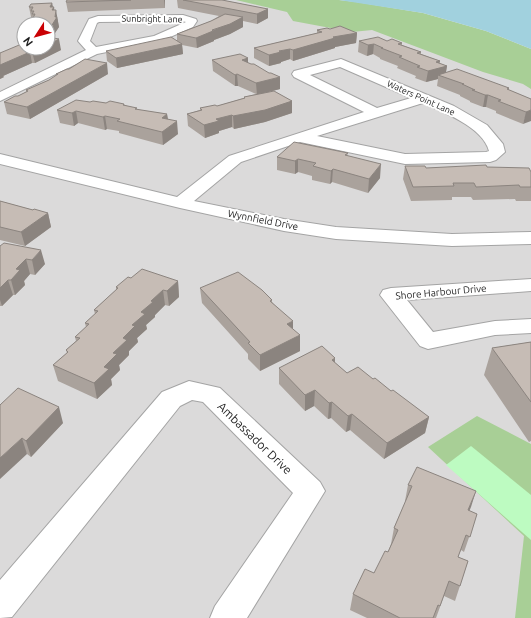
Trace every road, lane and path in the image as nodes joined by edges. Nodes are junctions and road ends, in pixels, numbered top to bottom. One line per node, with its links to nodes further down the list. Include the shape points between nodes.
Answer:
1 (94, 51): 1 (street, Sunbright Lane, via 156,39 189,25 192,21 183,18 98,19 93,21 84,41); 2 (street, Sunbright Lane)
2 (0, 98)
3 (424, 98): 4 (street); 4 (street, Waters Point Lane, via 341,63 298,74); 5 (street, Waters Point Lane, via 482,128 495,144 497,152 490,157 405,159)
4 (376, 114): 5 (street)
5 (299, 137): 7 (street, via 235,159)
6 (0, 159): 7 (street, Wynnfield Drive)
7 (180, 203): 8 (street, Wynnfield Drive, via 336,233 452,240)
8 (531, 238)
9 (531, 285): 10 (street, Shore Harbour Drive, via 391,295 428,341 495,328)
10 (531, 326)
11 (0, 605): 12 (street, Ambassador Drive, via 171,399 189,390 211,395 310,491)
12 (228, 618)

